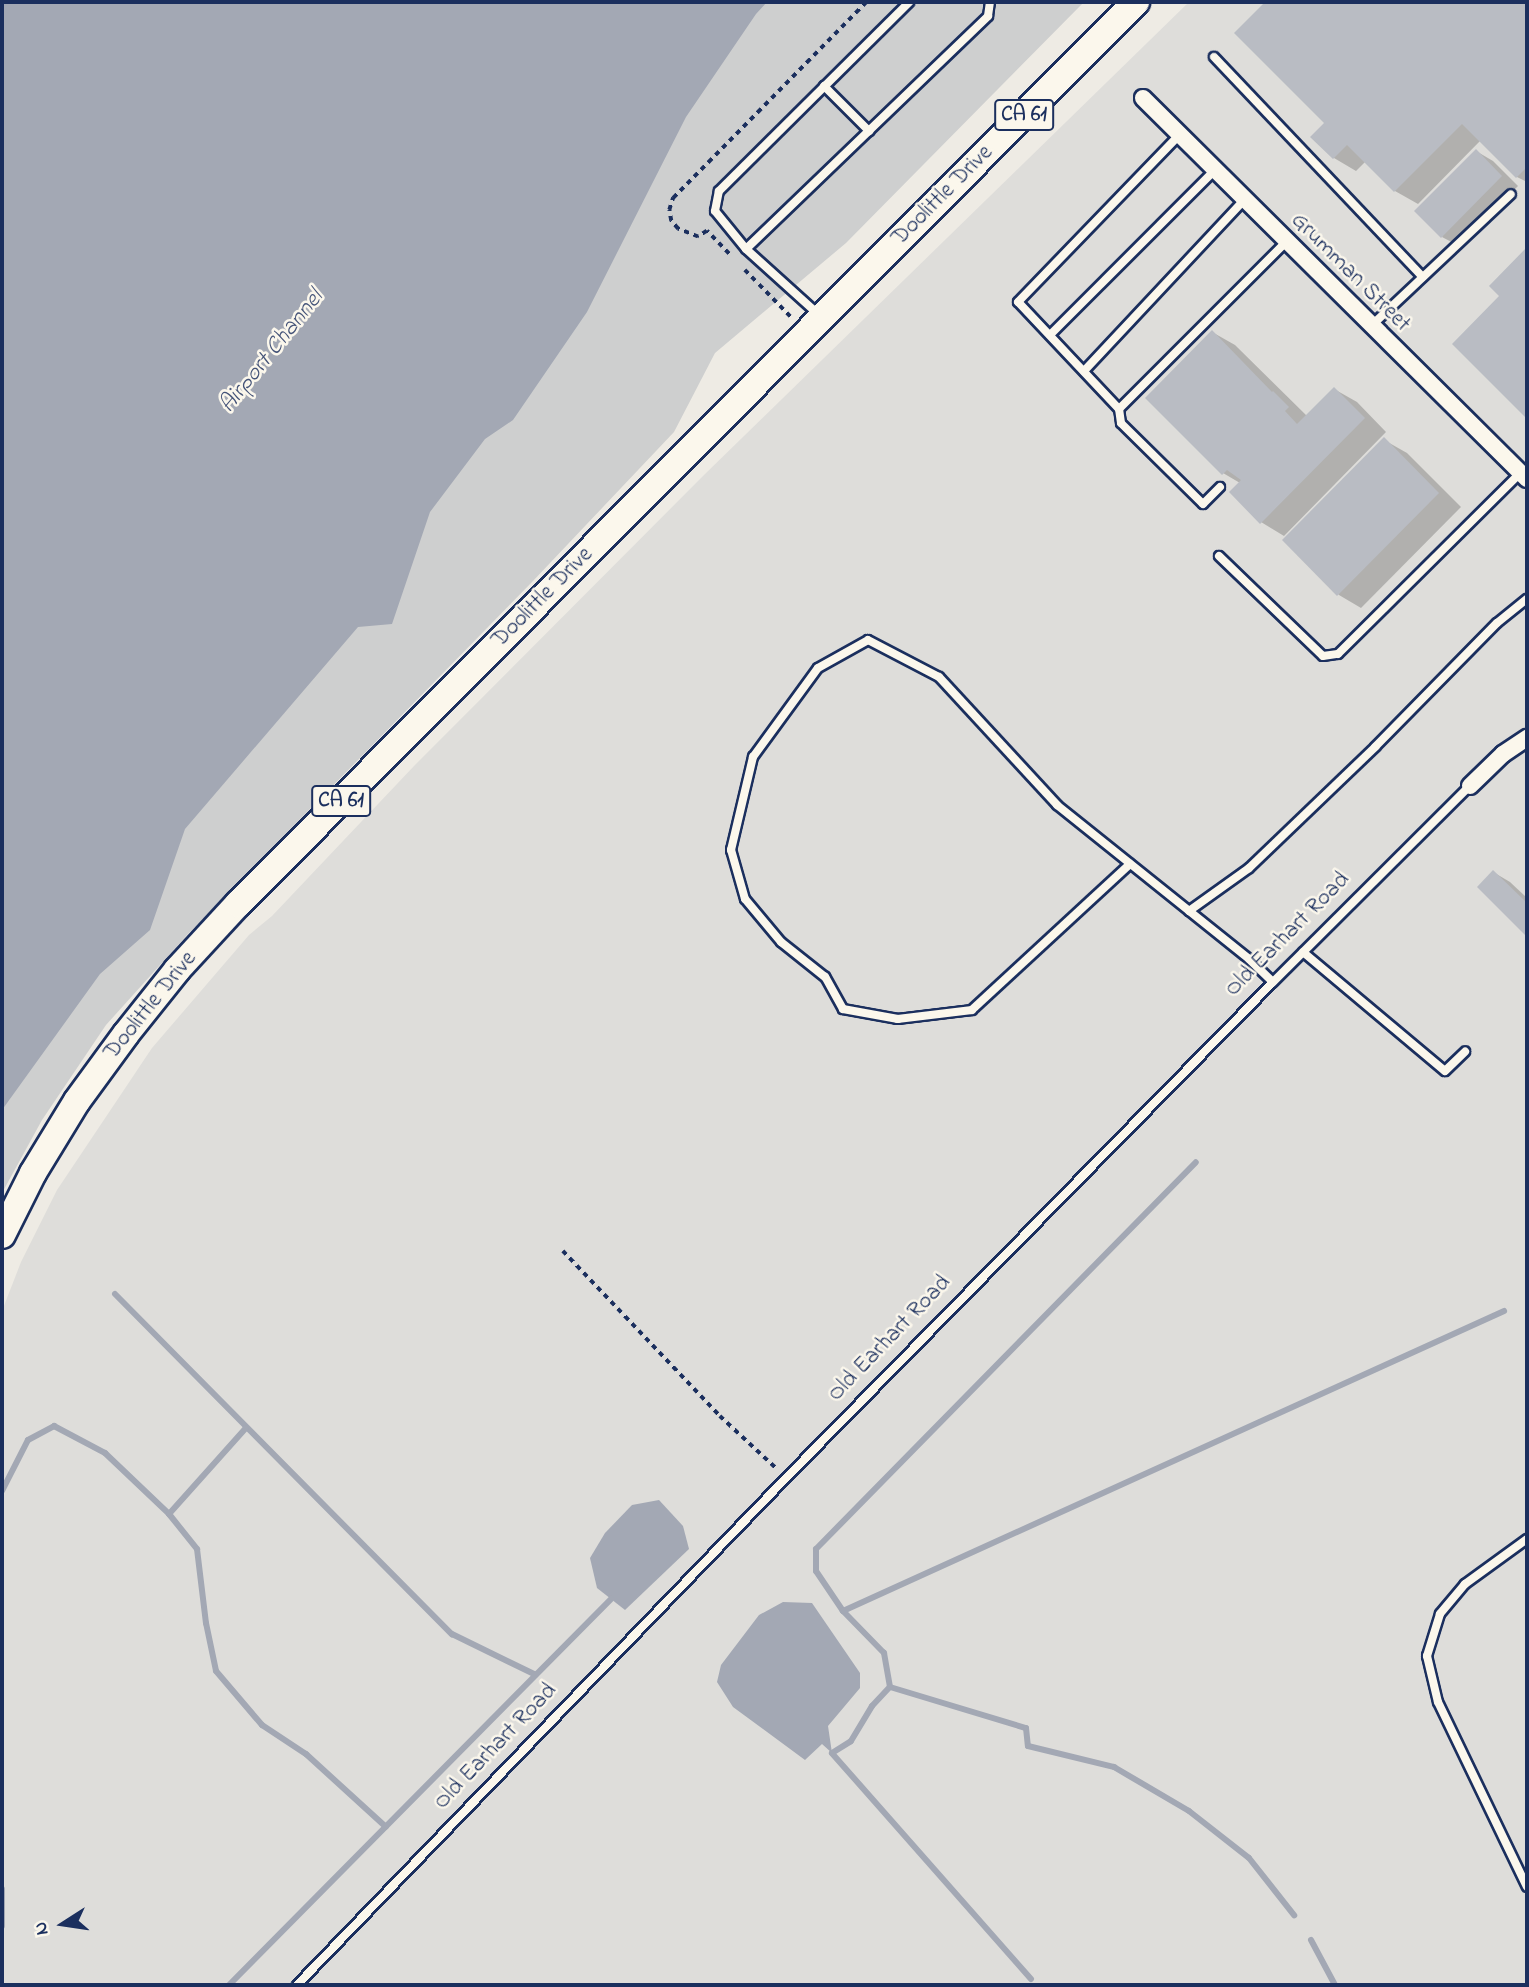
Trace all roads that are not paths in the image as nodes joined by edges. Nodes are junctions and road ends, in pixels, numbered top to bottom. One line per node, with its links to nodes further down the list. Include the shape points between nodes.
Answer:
1 (909, 2): 5 (lane)
2 (990, 2): 7 (lane, via 988,16)
3 (1136, 2): 15 (main road, Doolittle Drive / CA 61)
4 (1214, 57): 14 (lane)
5 (824, 86): 7 (lane); 13 (lane, via 719,191 715,211)
6 (1143, 98): 8 (street, Grumman Street)
7 (869, 131): 13 (lane)
8 (1179, 135): 9 (street, Grumman Street); 17 (lane, via 1018,302)
9 (1214, 171): 11 (street, Grumman Street); 17 (lane)
10 (1511, 194): 14 (lane)
11 (1244, 200): 12 (street, Grumman Street); 18 (lane)
12 (1286, 242): 16 (street, Grumman Street); 19 (lane)
13 (746, 249): 15 (lane)
14 (1423, 277): 16 (lane)
15 (822, 318): 31 (main road, Doolittle Drive / CA 61, via 177,970 77,1101)
16 (1371, 326): 20 (street, Grumman Street)
17 (1050, 335): 18 (lane)
18 (1084, 371): 19 (lane)
19 (1119, 409): 21 (lane, via 1121,424 1203,504)
20 (1524, 476): 22 (lane, via 1338,654 1323,656)
21 (1220, 487)
22 (1219, 556)
23 (1527, 599): 27 (lane, via 1497,623 1249,868)
24 (1527, 738): 25 (street, Old Earhart Road)
25 (1471, 786): 28 (lane, Old Earhart Road)
26 (1130, 864): 26 (lane, via 1057,804 939,677 868,640 818,668 753,757 731,850 745,899 781,942 825,977 843,1009 898,1018 972,1010); 27 (lane)
27 (1189, 911): 29 (lane)
28 (1303, 952): 29 (lane, Old Earhart Road); 30 (lane, via 1446,1071)
29 (1273, 982): 34 (lane, Old Earhart Road)
30 (1465, 1052)
31 (2, 1235)
32 (1527, 1539): 33 (lane, via 1465,1584 1440,1614 1427,1656 1437,1702)
33 (1527, 1887)
34 (297, 1985)

